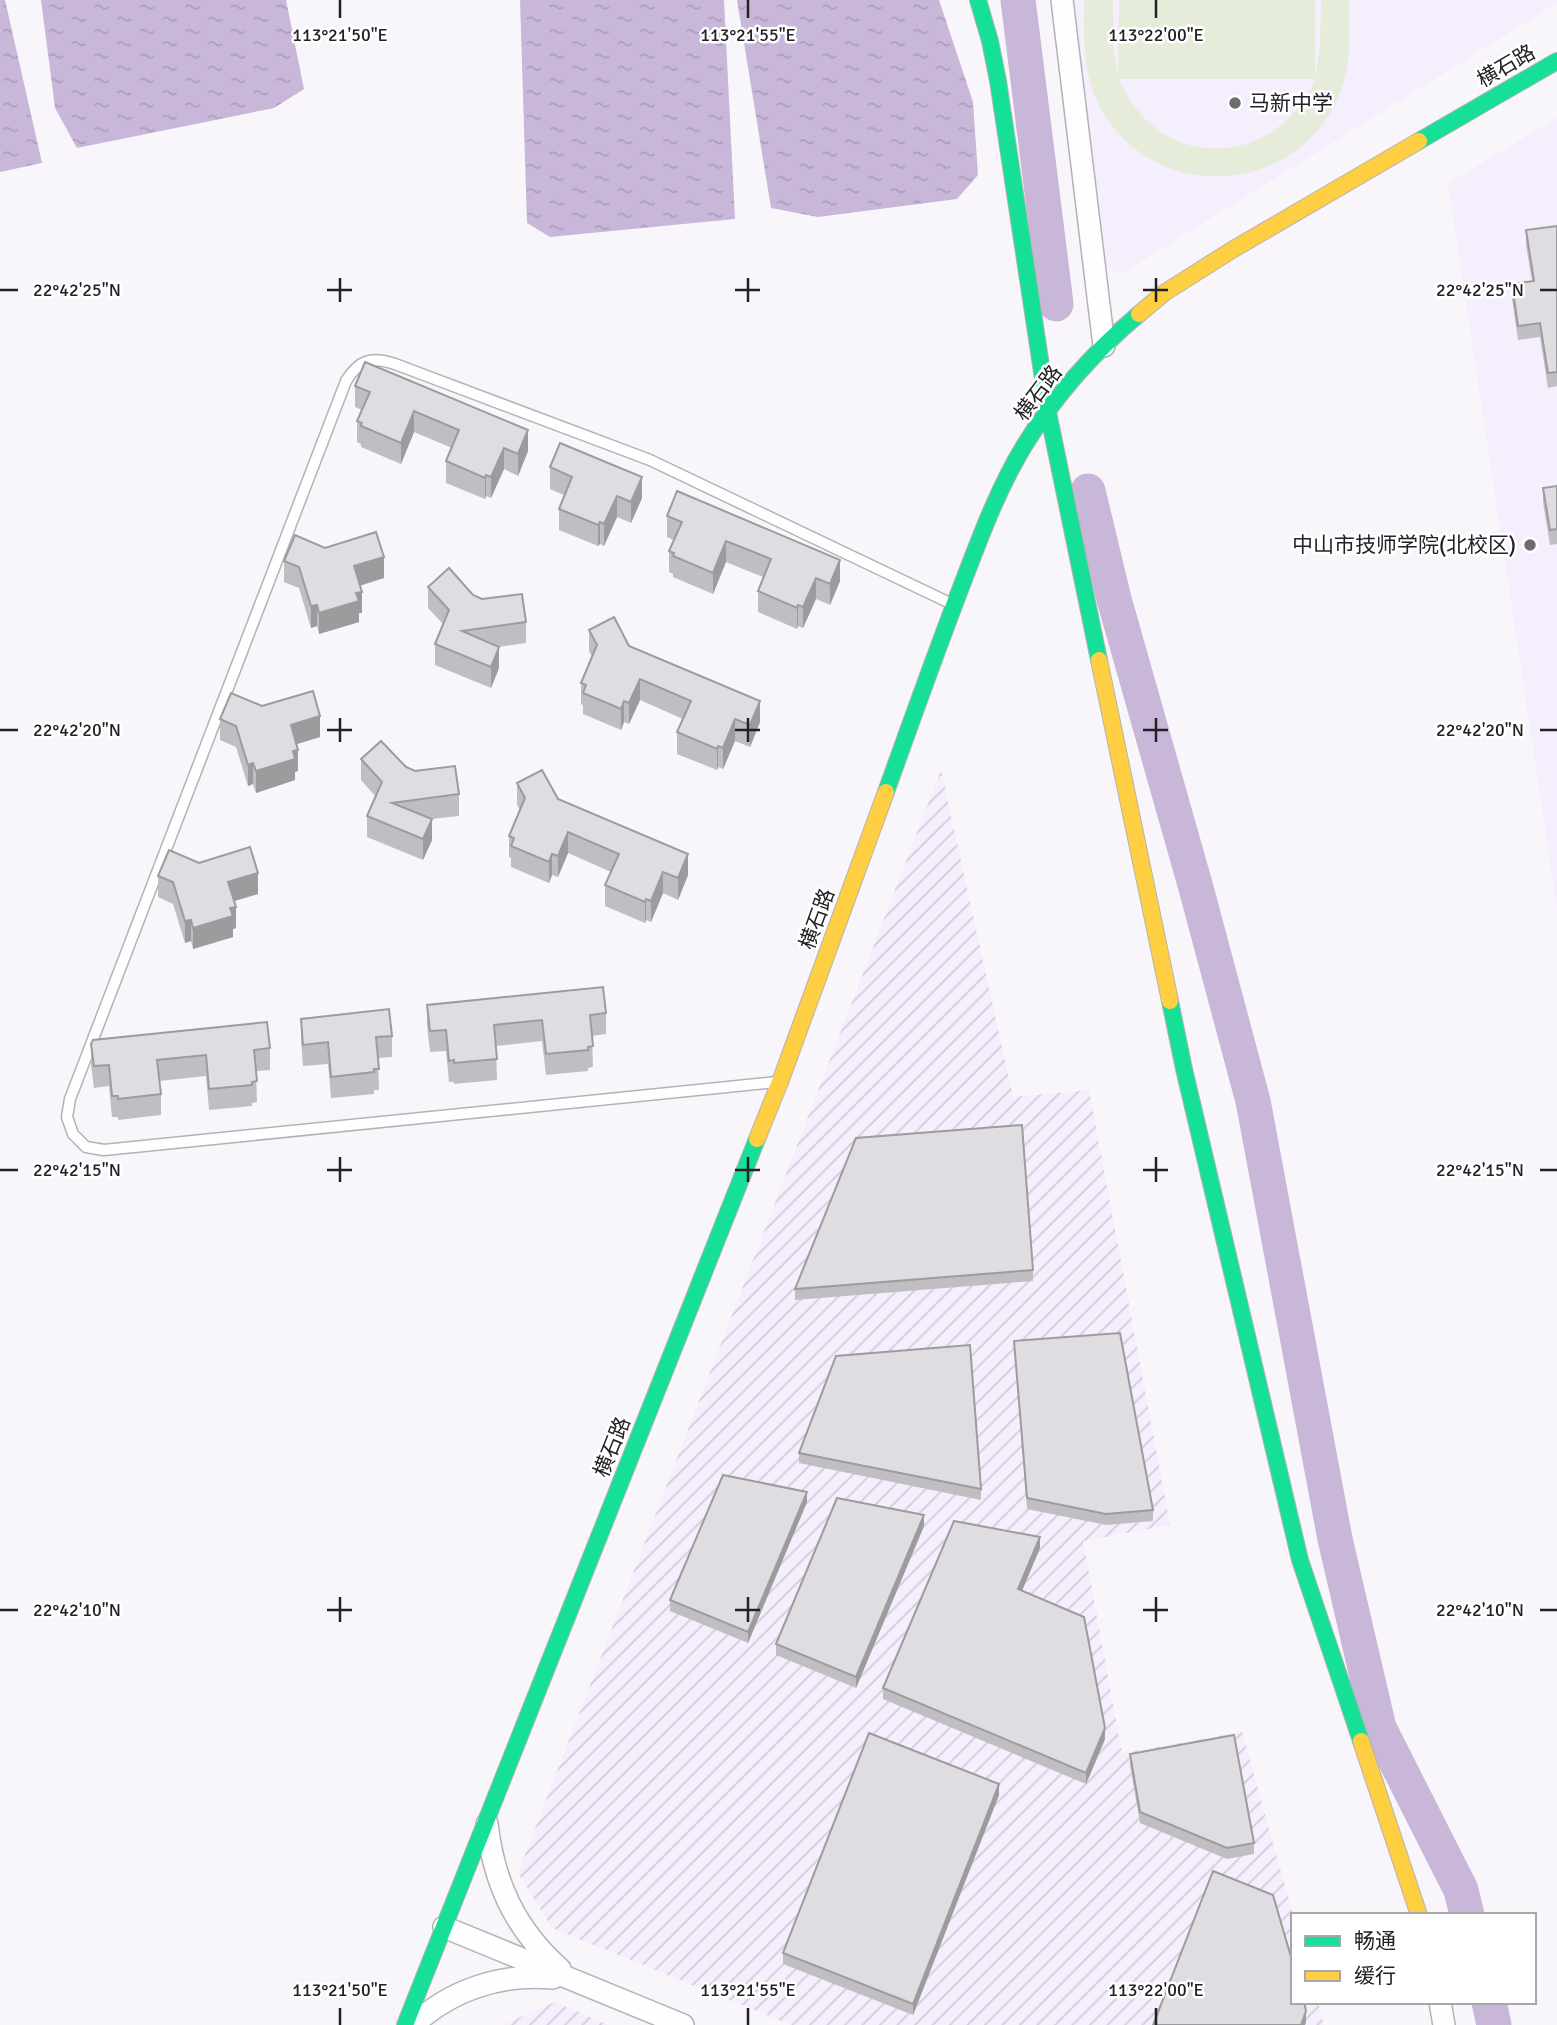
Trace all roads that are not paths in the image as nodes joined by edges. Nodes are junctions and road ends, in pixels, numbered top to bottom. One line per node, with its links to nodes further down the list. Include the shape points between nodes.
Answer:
1 (978, 0): 5 (main road, via 998,81)
2 (1062, 0): 4 (street)
3 (1557, 61): 4 (main road, 横石路, via 1197,270)
4 (1104, 346): 5 (main road, 横石路)
5 (1048, 412): 6 (main road, 横石路, via 1005,481); 9 (main road, via 1184,1069 1300,1560)
6 (954, 605): 7 (main road, 横石路); 7 (lane, via 650,460 381,359 366,361 346,381 70,1099 67,1117 72,1134 86,1147 104,1150)
7 (780, 1082): 8 (main road, 横石路)
8 (486, 1816): 10 (main road, 横石路); 11 (street, via 502,1891 543,1955)
9 (1418, 1913)
10 (443, 1927): 11 (street); 13 (main road, 横石路)
11 (572, 1980): 14 (street, via 535,1976 497,1980 461,1992); 15 (street)
12 (1440, 2004): 16 (street)
13 (405, 2025)
14 (413, 2025)
15 (683, 2025)
16 (1444, 2025)

